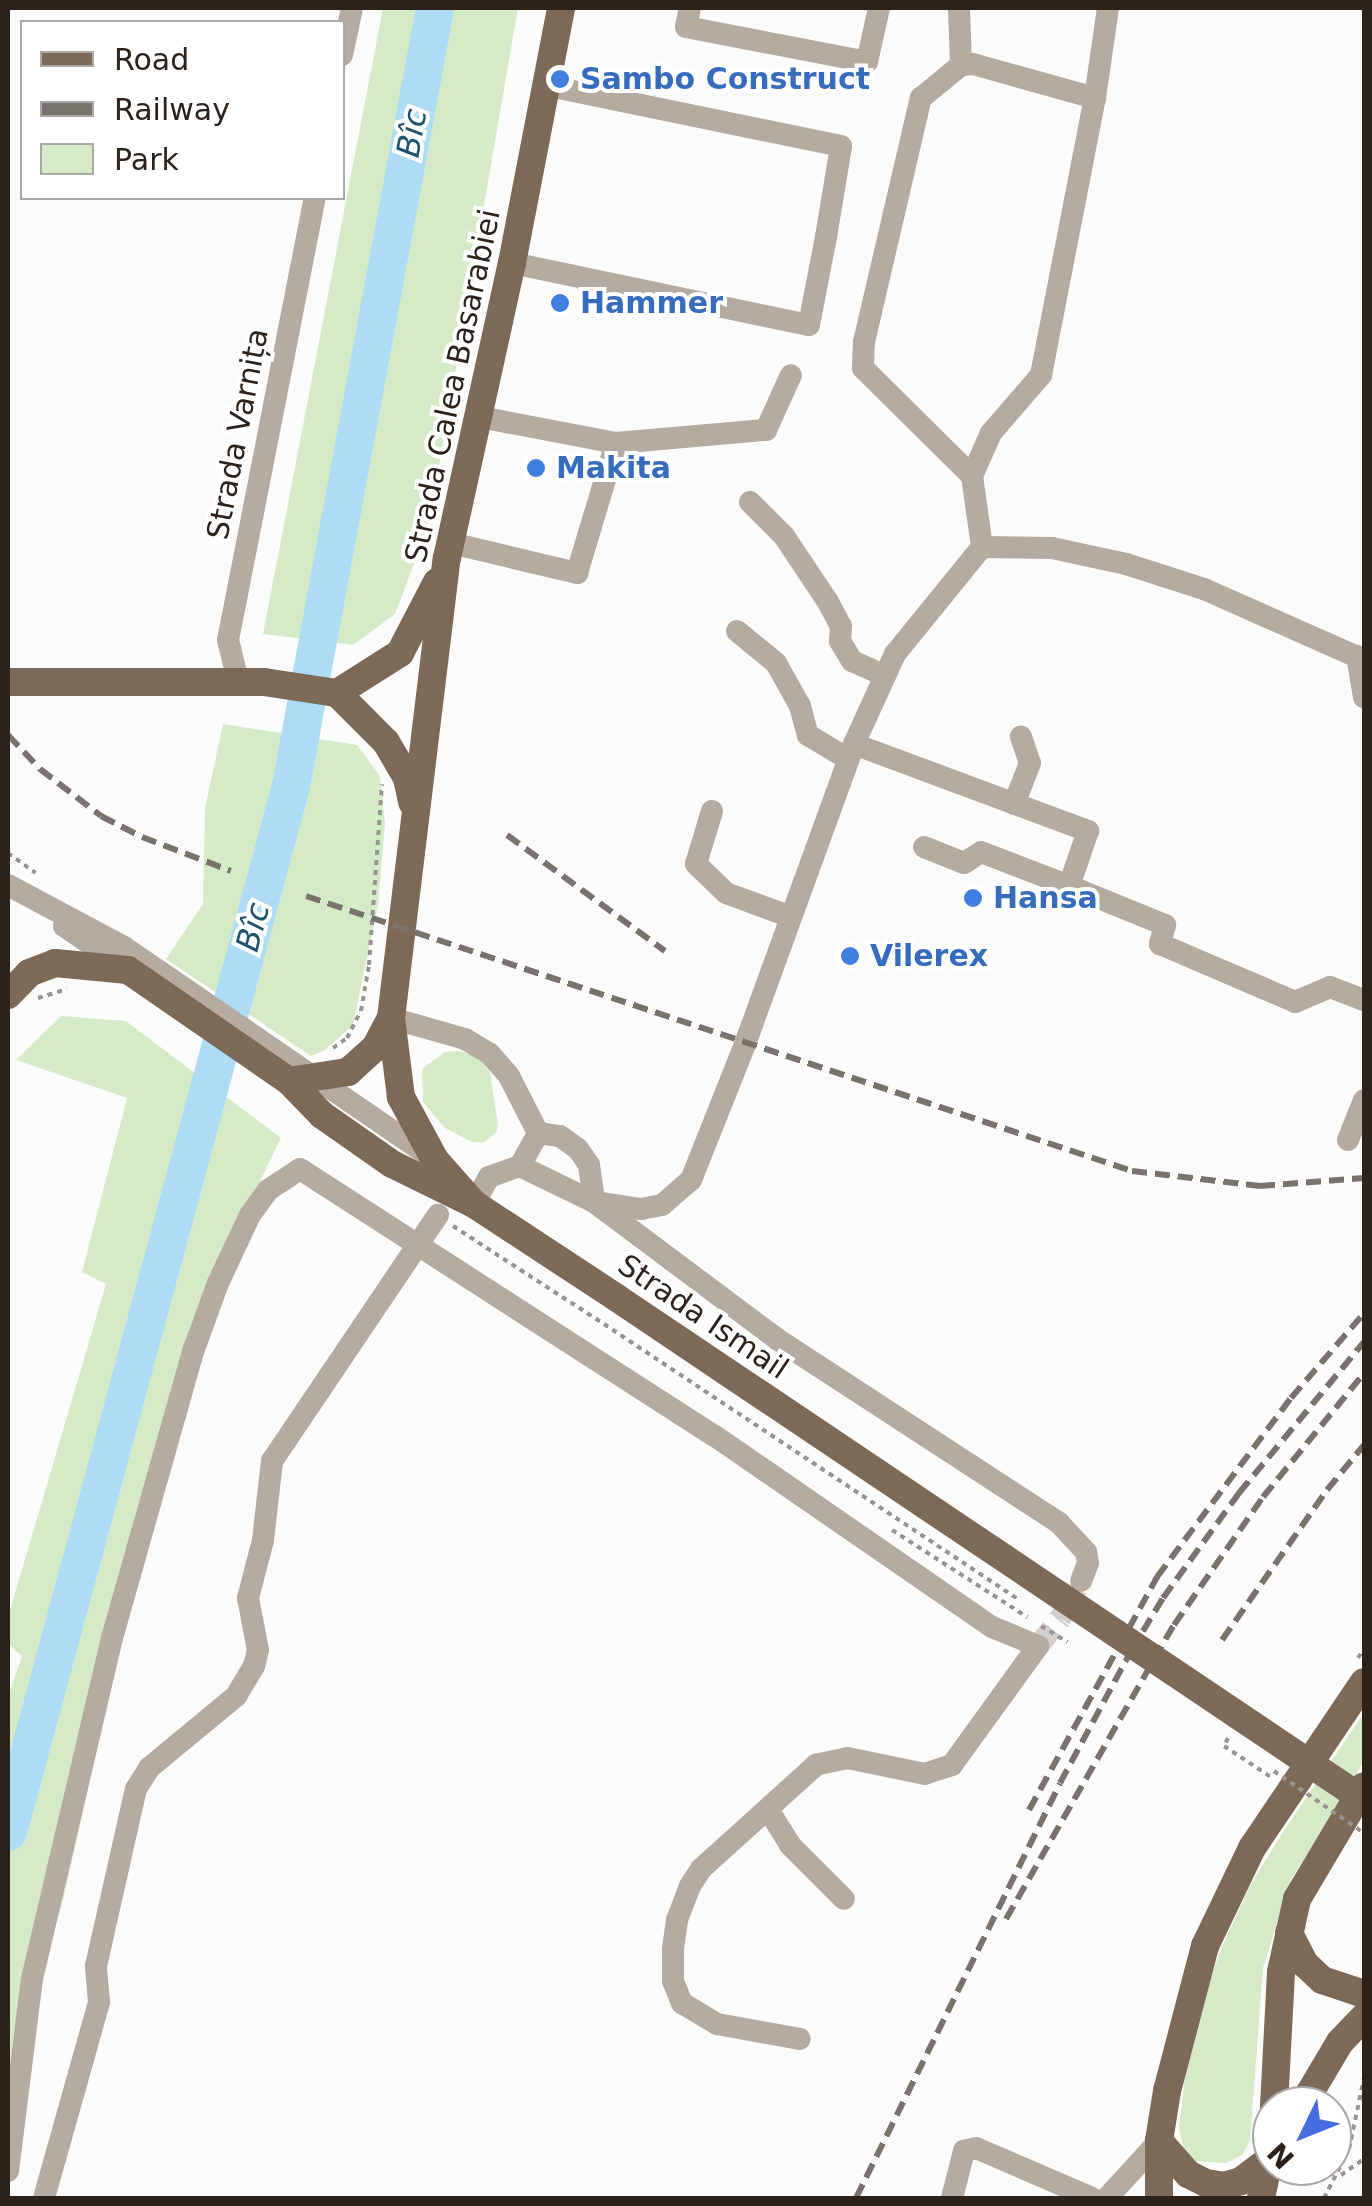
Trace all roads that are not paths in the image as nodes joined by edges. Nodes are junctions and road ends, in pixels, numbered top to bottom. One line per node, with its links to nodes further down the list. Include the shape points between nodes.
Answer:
1 (352, 8): 7 (street)
2 (561, 8): 9 (main road, Strada Calea Basarabiei)
3 (690, 8): 4 (street, via 686,27 867,62)
4 (880, 8)
5 (959, 8): 8 (street)
6 (1108, 8): 10 (street)
7 (345, 42)
8 (961, 66): 10 (street); 16 (street, via 920,98 862,359 869,377)
9 (545, 85): 12 (main road, Strada Calea Basarabiei); 12 (street, via 841,146 826,237 809,325)
10 (1095, 98): 16 (street, via 1041,375 992,433)
11 (315, 200): 24 (street, Strada Varnița, via 228,640)
12 (512, 264): 14 (main road, Strada Calea Basarabiei)
13 (791, 375): 15 (street, via 766,430)
14 (480, 417): 15 (street); 19 (main road, Strada Calea Basarabiei)
15 (616, 442): 19 (street, via 577,573)
16 (972, 476): 18 (street)
17 (750, 502): 22 (street, via 784,536 828,602 852,661)
18 (982, 547): 21 (street, via 1052,548 1126,564 1204,589); 22 (street, via 921,616)
19 (450, 550): 26 (main road, via 400,653); 33 (main road, Strada Calea Basarabiei)
20 (737, 632): 30 (street, via 776,663 808,735)
21 (1361, 658): 28 (street)
22 (885, 676): 30 (street)
23 (8, 682): 25 (main road)
24 (251, 682): 25 (main road); 26 (main road)
25 (38, 684): 27 (main road)
26 (333, 692): 33 (main road, via 386,742 407,778)
27 (8, 696)
28 (1364, 697)
29 (1021, 737): 31 (street, via 1030,763)
30 (851, 752): 31 (street); 37 (street)
31 (1014, 804): 35 (street, via 1088,831)
32 (712, 810): 37 (street, via 696,864 726,893)
33 (415, 818): 42 (main road, Strada Calea Basarabiei)
34 (924, 848): 35 (street, via 964,863 981,852)
35 (1070, 886): 41 (street, via 1165,925 1160,944 1295,1002 1330,987)
36 (8, 887): 38 (street, Strada Ismail); 39 (street, Strada Ismail, via 86,922)
37 (791, 917): 49 (street, via 691,1180 662,1205)
38 (128, 970): 39 (main road, Strada Ismail); 40 (main road, via 55,962 30,973)
39 (160, 981): 43 (main road, Strada Ismail)
40 (18, 1000)
41 (1364, 1000)
42 (391, 1018): 43 (main road, Strada Calea Basarabiei, via 363,1062 334,1077); 45 (street, via 490,1054); 47 (main road, Strada Calea Basarabiei, via 401,1097)
43 (308, 1070): 47 (street, Strada Ismail); 50 (main road, Strada Ismail, via 322,1114 392,1164)
44 (1364, 1100): 46 (street)
45 (538, 1132): 48 (street); 49 (street, via 578,1149 589,1164)
46 (1348, 1140)
47 (435, 1160): 50 (main road, Strada Calea Basarabiei)
48 (520, 1166): 49 (street); 50 (street, via 489,1176)
49 (594, 1202): 53 (street, via 777,1338 1060,1523 1086,1552)
50 (474, 1204): 56 (main road, Strada Ismail, bridge)
51 (438, 1216): 52 (street)
52 (416, 1243): 57 (street, via 992,1626 1038,1646 952,1765 925,1774 832,1759 816,1765); 66 (street, via 300,1170 268,1190 218,1283 118,1619 72,1808 32,1978); 68 (street, via 272,1461 248,1598 258,1650 254,1666 236,1696 149,1768 136,1789 96,1966 99,2002)
53 (1080, 1580)
54 (1364, 1682): 65 (main road, via 1252,1848 1220,1909 1190,1992)
55 (1364, 1786): 59 (main road, via 1318,1857)
56 (1364, 1801)
57 (769, 1811): 58 (street, via 790,1846); 62 (street, via 690,1886 676,1920 673,1981 682,2003 702,2019)
58 (844, 1898)
59 (1289, 1933): 60 (main road, via 1322,1980); 63 (main road, via 1280,1972)
60 (1364, 1994)
61 (1364, 2017): 64 (main road)
62 (800, 2038)
63 (1275, 2086)
64 (1314, 2086)
65 (1159, 2140): 67 (main road, via 1188,2174 1206,2183 1224,2186); 71 (street); 72 (main road)
66 (8, 2171)
67 (1252, 2173)
68 (44, 2198)
69 (952, 2198): 70 (street, via 964,2151 976,2148)
70 (1092, 2198)
71 (1107, 2198)
72 (1158, 2198)

